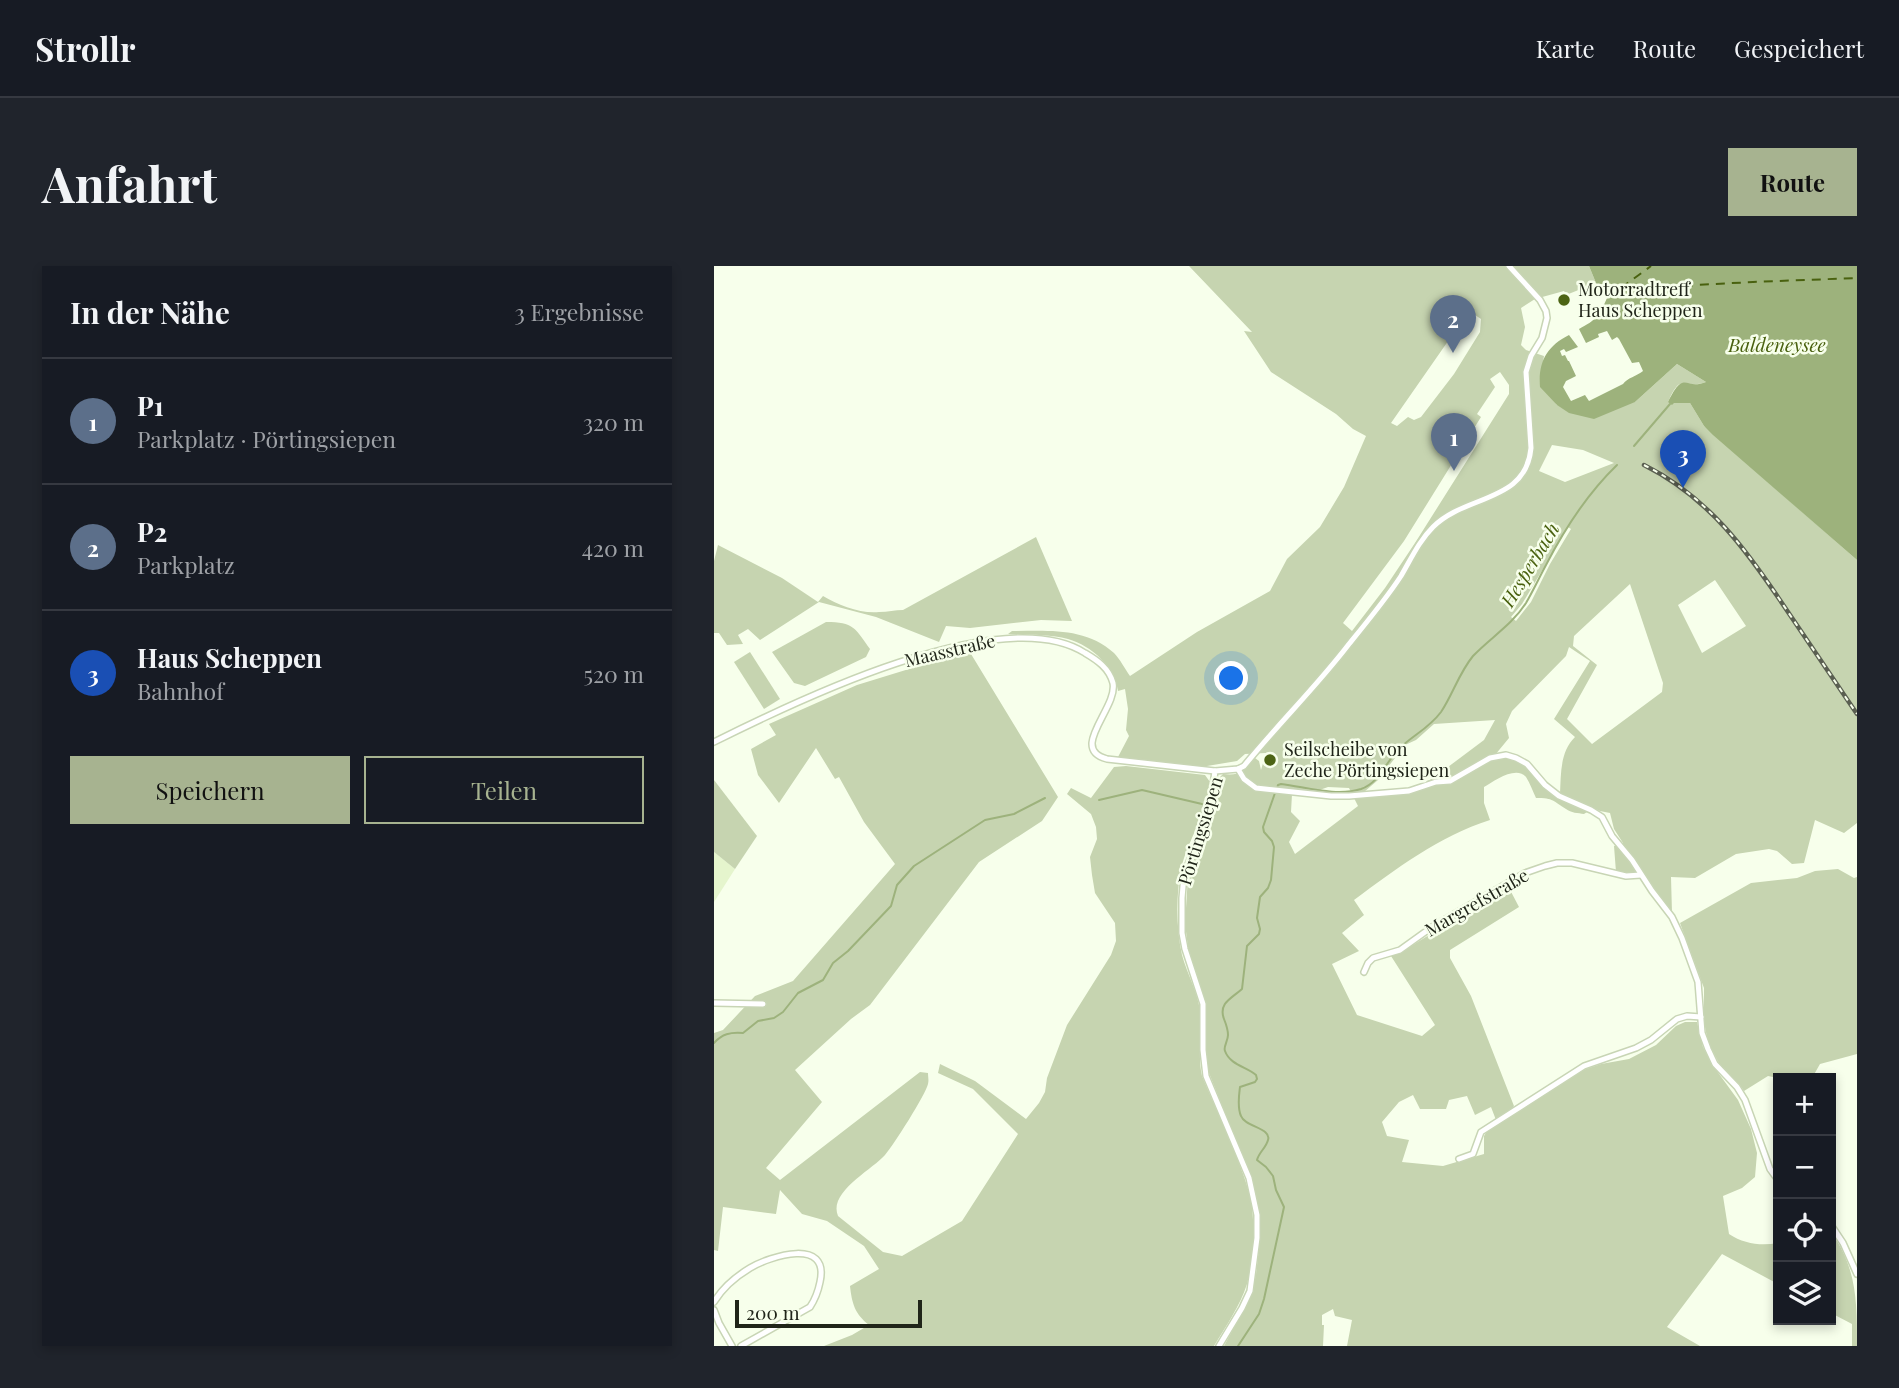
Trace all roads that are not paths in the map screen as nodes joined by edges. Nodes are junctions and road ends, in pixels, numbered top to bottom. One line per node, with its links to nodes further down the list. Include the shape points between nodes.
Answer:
1 (1509, 266): 3 (street, Pörtingsiepen, via 1540,300 1547,318 1527,366 1531,458 1522,475 1500,493 1459,509 1433,527 1347,647)
2 (714, 742): 4 (street, Maasstraße, via 876,669 960,646 1028,638 1077,647 1108,671 1114,691 1091,743 1096,755)
3 (1238, 769): 4 (street, Pörtingsiepen); 5 (street, via 1253,787 1349,796 1409,791 1450,781 1490,758 1506,755 1535,771 1559,796 1602,817)
4 (1215, 771): 18 (street, Pörtingsiepen, via 1210,807 1184,875 1182,933 1203,1004 1206,1076 1249,1178 1257,1215 1250,1291)
5 (1642, 875): 6 (street, Margrefstraße, via 1626,876 1572,863 1545,866 1525,873 1400,950 1373,958); 9 (street, via 1682,939 1698,982)
6 (1364, 972)
7 (714, 1003): 8 (street)
8 (763, 1003)
9 (1701, 1017): 10 (street, via 1677,1019 1636,1048 1584,1066 1481,1132 1473,1154); 11 (street, via 1707,1049 1745,1100)
10 (1459, 1159)
11 (1773, 1173)
12 (1836, 1233): 13 (street)
13 (1857, 1274)
14 (714, 1302): 17 (street, via 722,1289 752,1267 779,1257 799,1253 821,1266 817,1296 810,1307)
15 (714, 1310): 16 (street)
16 (733, 1346)
17 (741, 1346)
18 (1219, 1346)

